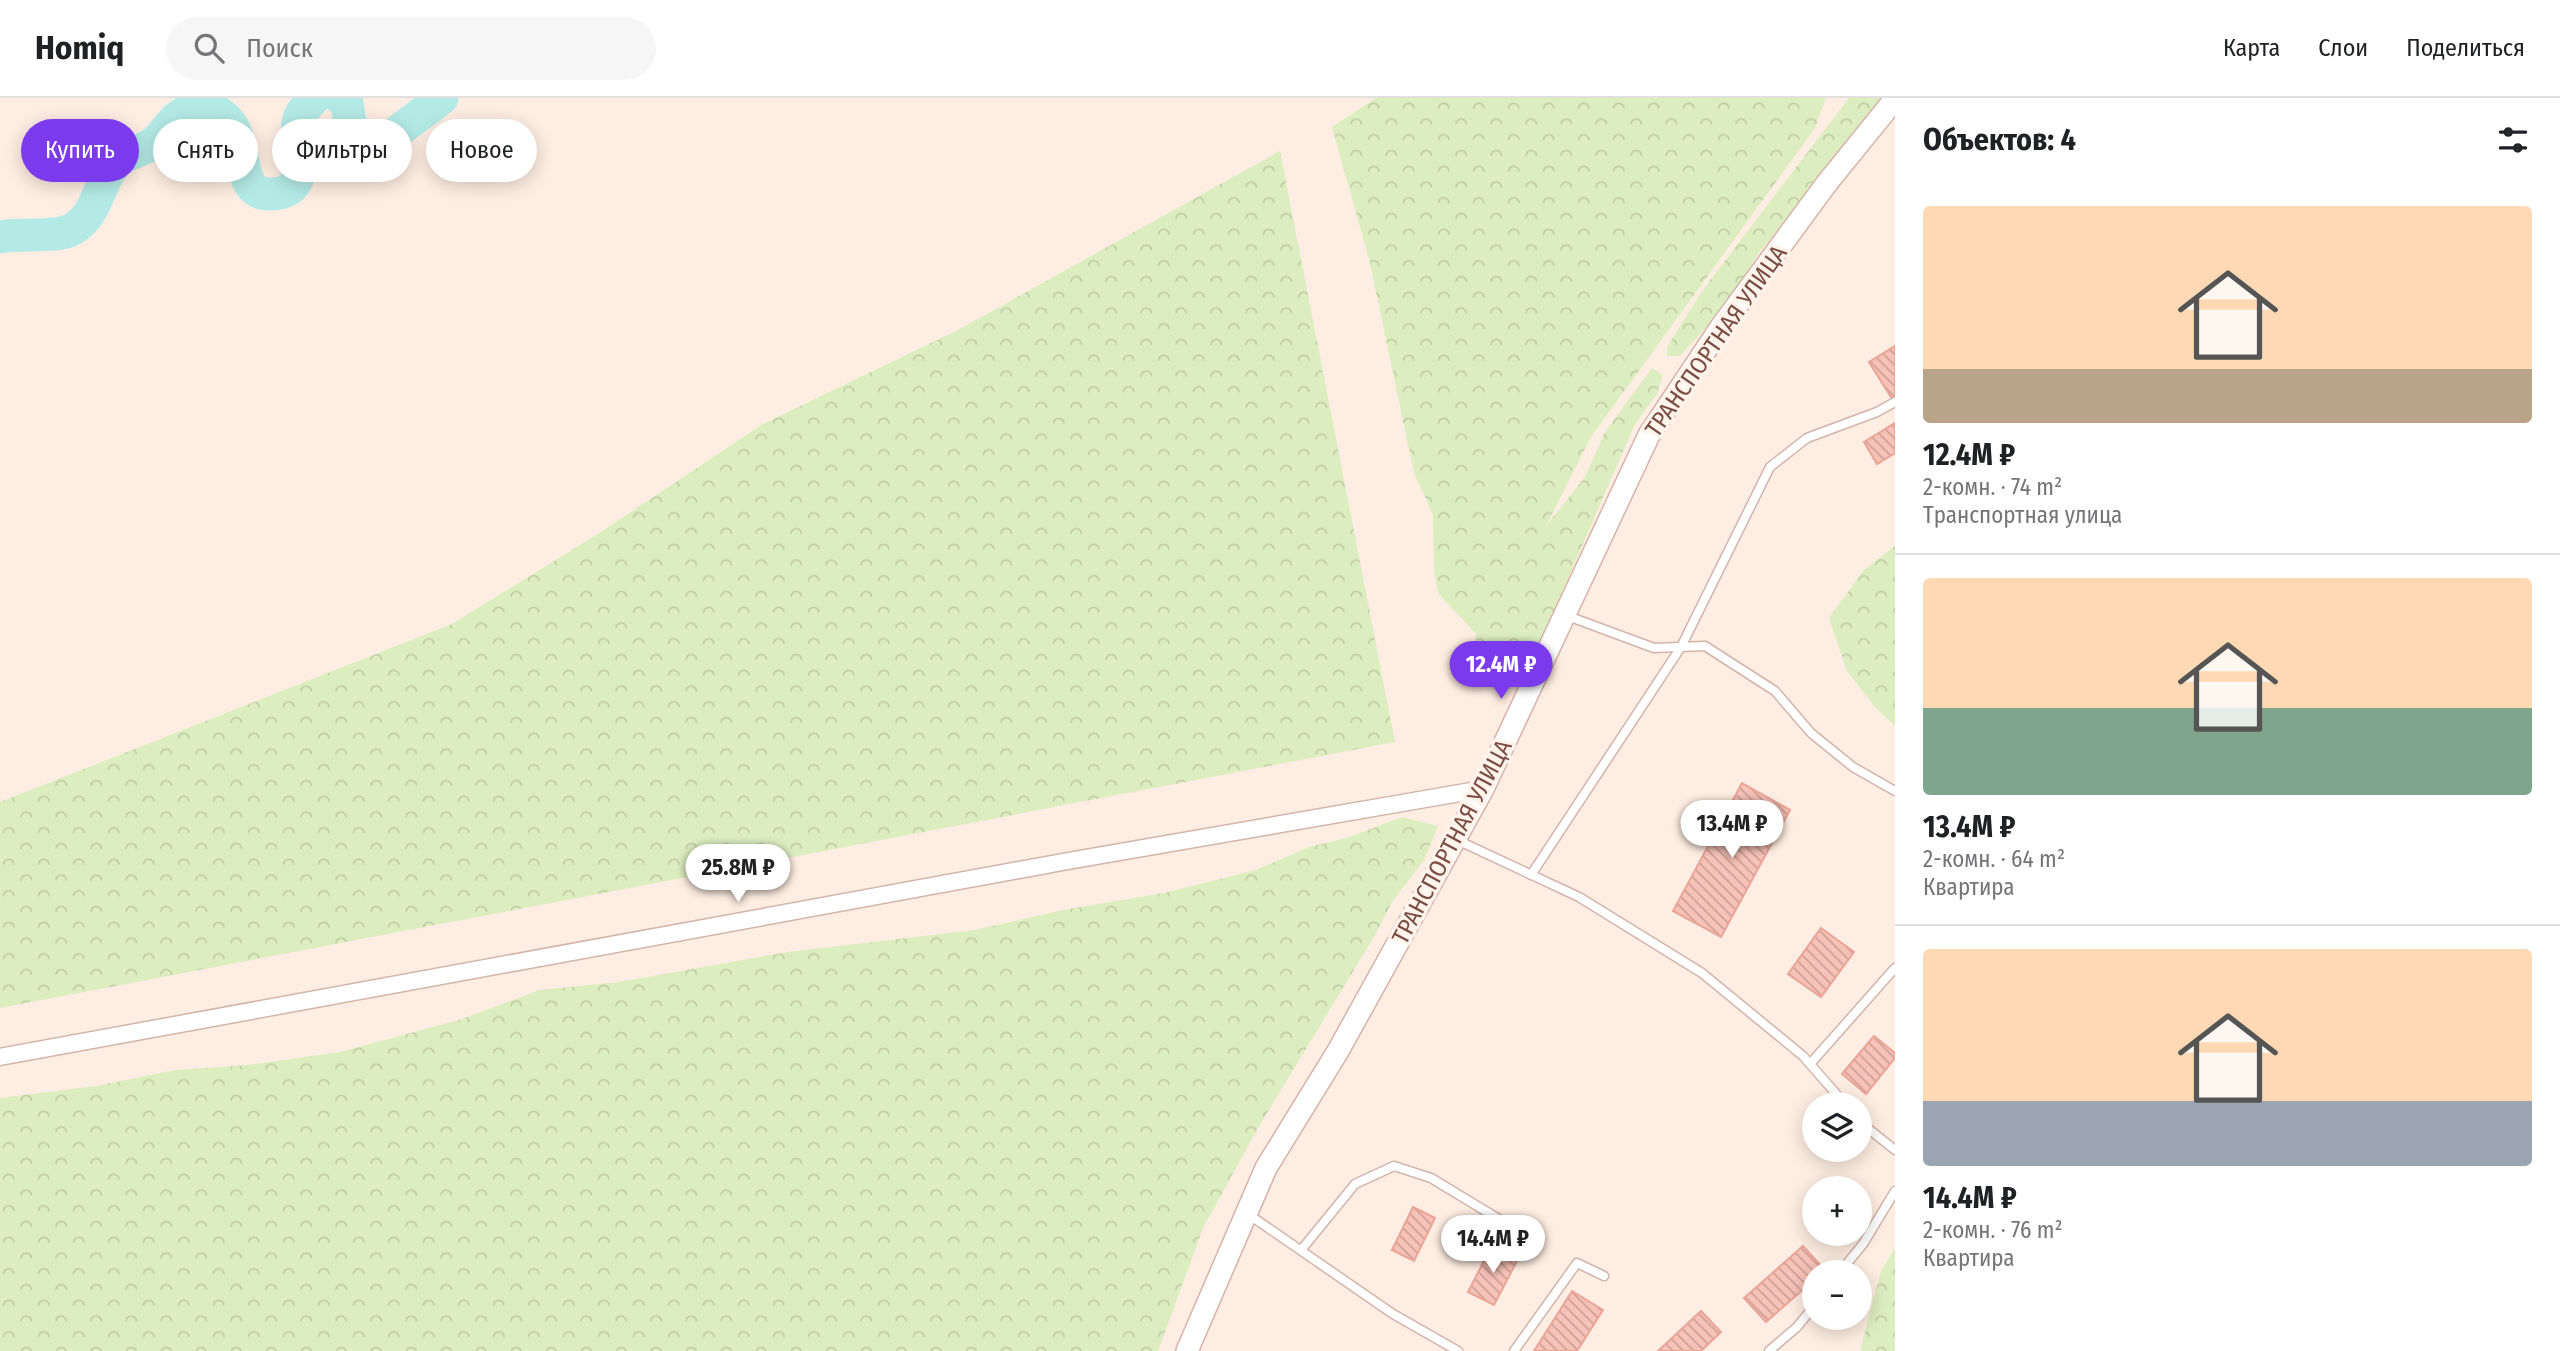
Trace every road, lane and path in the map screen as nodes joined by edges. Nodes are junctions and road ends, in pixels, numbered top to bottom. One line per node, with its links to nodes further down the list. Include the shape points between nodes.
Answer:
1 (1895, 99): 3 (main road, ТРАНСПОРТНАЯ УЛИЦА, via 1721,327 1649,435)
2 (1895, 402): 4 (lane, via 1807,438 1770,467)
3 (1565, 615): 4 (lane, via 1654,648); 5 (main road, ТРАНСПОРТНАЯ УЛИЦА)
4 (1681, 647): 6 (lane, via 1705,646 1775,691 1811,733); 8 (lane)
5 (1483, 789): 7 (main road, ТРАНСПОРТНАЯ УЛИЦА); 10 (street)
6 (1895, 791)
7 (1457, 840): 8 (lane); 16 (main road, ТРАНСПОРТНАЯ УЛИЦА, via 1338,1051 1266,1167)
8 (1531, 875): 11 (lane, via 1579,897 1702,974)
9 (1895, 968): 11 (lane)
10 (0, 1057)
11 (1810, 1064): 12 (lane)
12 (1834, 1092)
13 (1872, 1132): 14 (lane)
14 (1895, 1150)
15 (1895, 1191): 19 (lane)
16 (1245, 1213): 18 (lane); 22 (main road, ТРАНСПОРТНАЯ УЛИЦА)
17 (1507, 1224): 18 (lane, via 1431,1178 1394,1166 1355,1184)
18 (1302, 1249): 23 (lane, via 1393,1314)
19 (1850, 1260)
20 (1604, 1276): 24 (lane, via 1577,1263)
21 (1802, 1321): 25 (lane)
22 (1187, 1351)
23 (1458, 1351)
24 (1514, 1351)
25 (1769, 1351)

